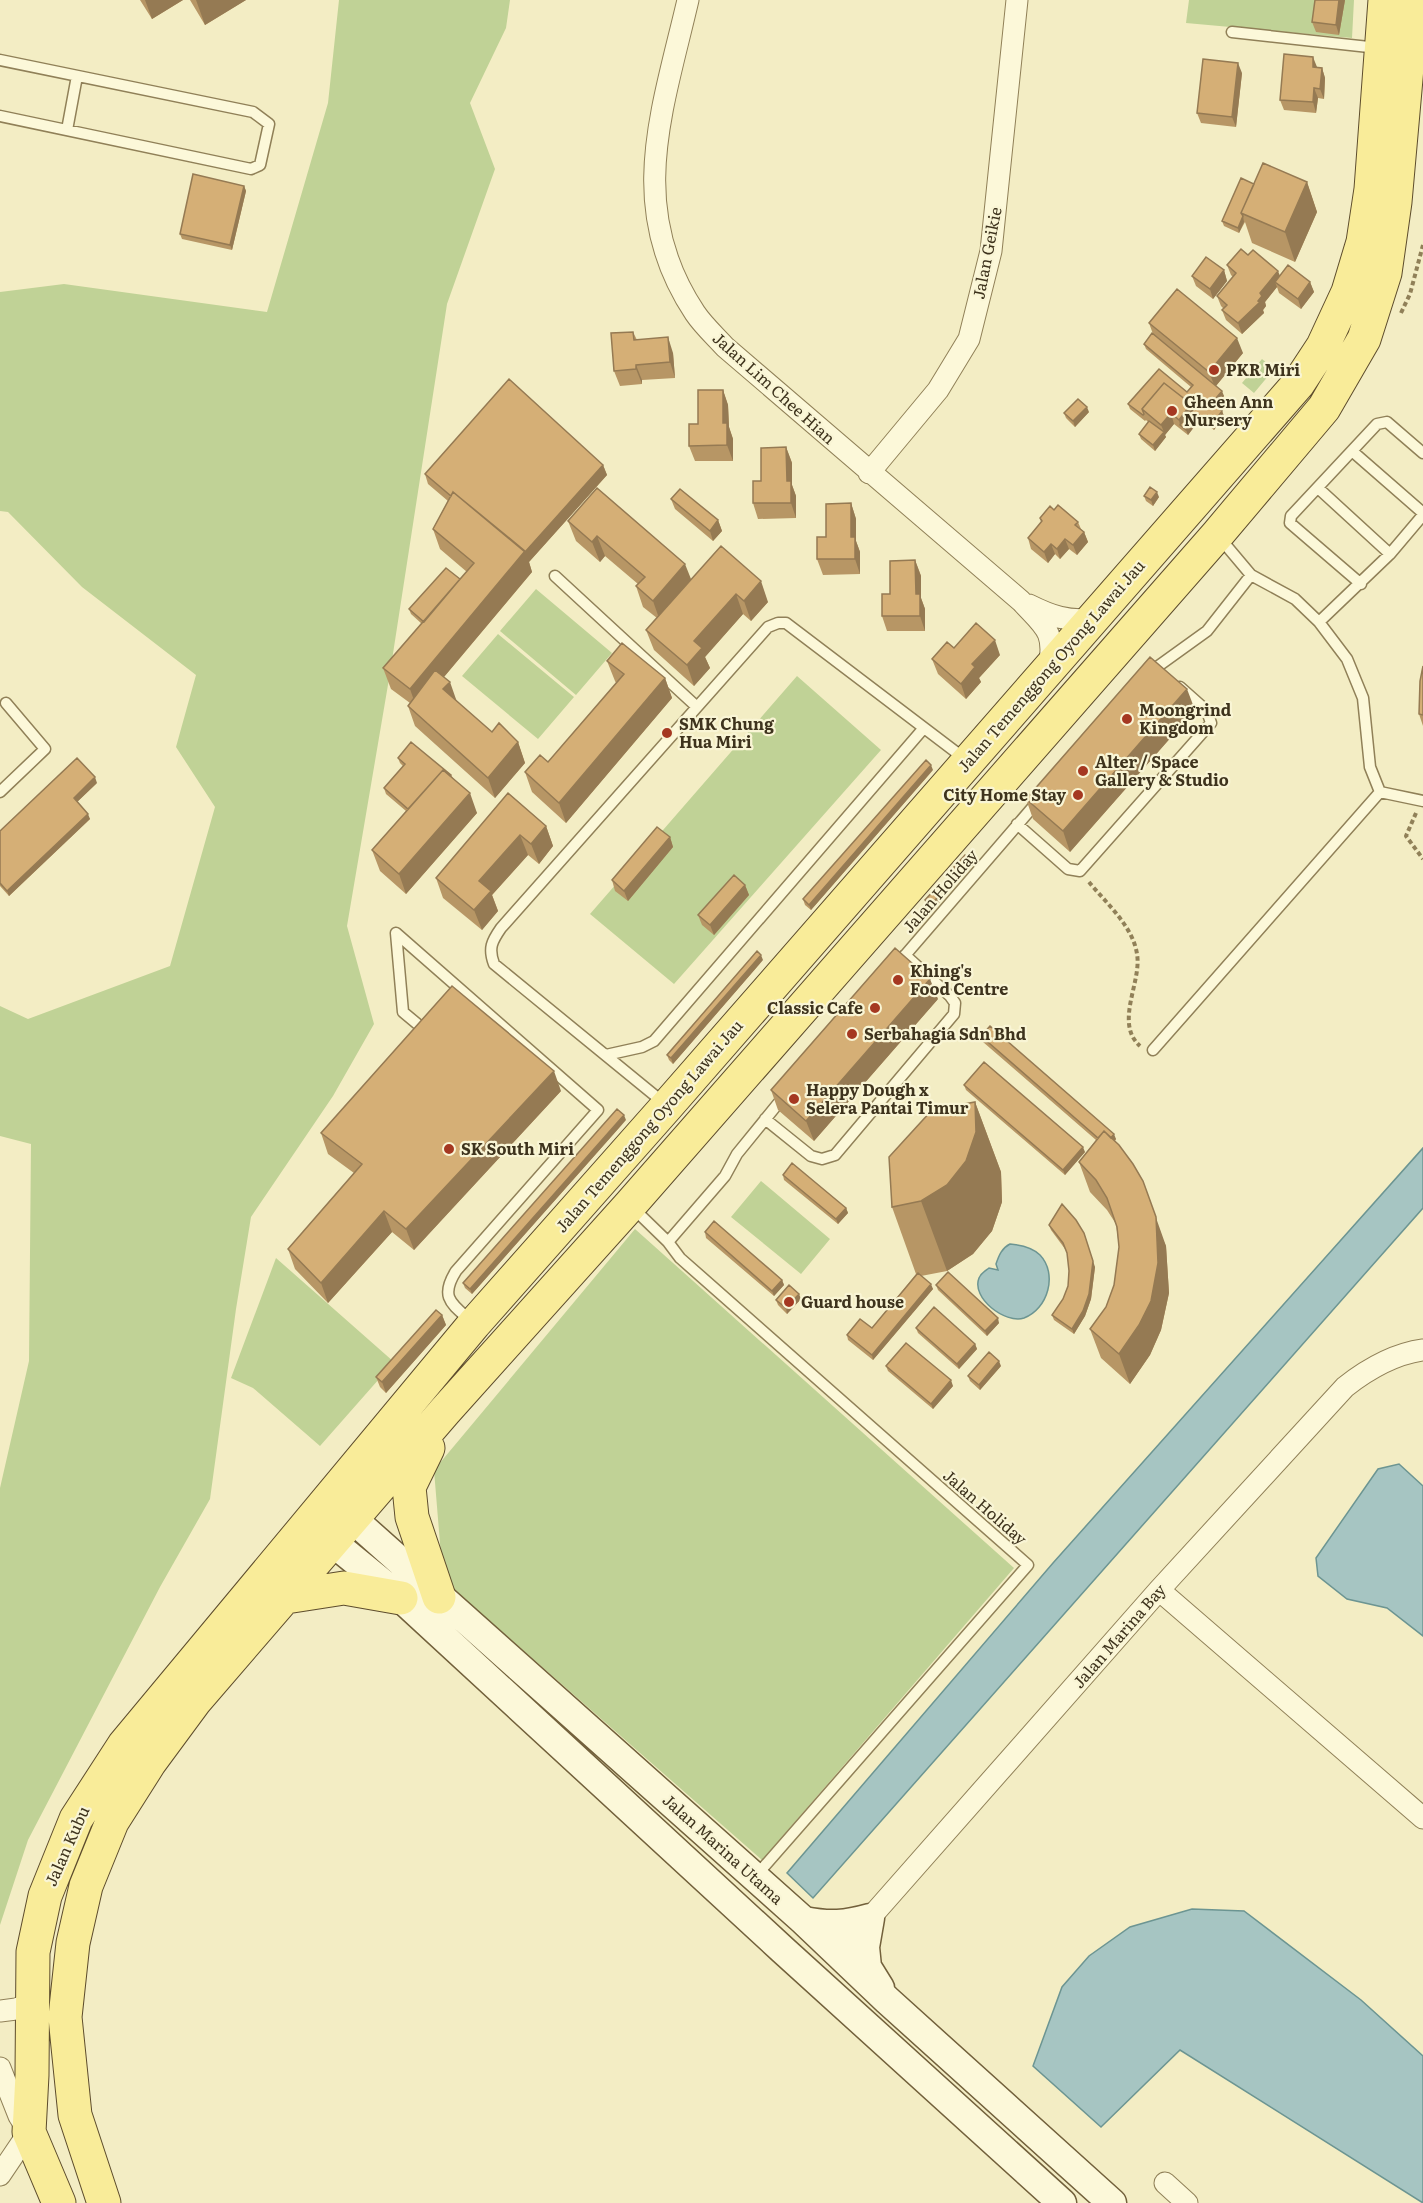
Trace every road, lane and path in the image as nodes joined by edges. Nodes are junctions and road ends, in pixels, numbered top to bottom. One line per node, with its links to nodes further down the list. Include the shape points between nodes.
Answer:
1 (688, 0): 14 (street, Jalan Lim Chee Hian, via 656,135 653,190 660,236 675,278 696,314 725,347)
2 (1017, 0): 14 (street, Jalan Geikie, via 991,251 969,339 938,390)
3 (1385, 0): 6 (main road, Jalan Temenggong Oyong Lawai Jau)
4 (1413, 0): 17 (main road, via 1411,81 1395,202 1384,273 1364,339 1324,408)
5 (1232, 32): 6 (lane)
6 (1381, 48): 13 (main road, Jalan Temenggong Oyong Lawai Jau, via 1364,242 1348,292 1323,346 1304,374)
7 (0, 60): 8 (lane)
8 (77, 76): 10 (lane); 10 (lane, via 253,112 269,124 260,165 251,169)
9 (0, 116): 10 (lane)
10 (67, 130)
11 (1352, 451): 12 (lane, via 1377,424 1387,422); 15 (lane); 16 (lane)
12 (1423, 453)
13 (1237, 455): 17 (main road); 21 (main road, Jalan Temenggong Oyong Lawai Jau)
14 (869, 473): 23 (street, Jalan Lim Chee Hian)
15 (1318, 488): 18 (lane); 22 (lane, via 1291,516 1290,523)
16 (1423, 514): 18 (lane)
17 (1217, 535): 19 (lane); 21 (main road); 48 (main road)
18 (1390, 554): 22 (lane)
19 (1251, 575): 25 (lane, via 1295,599); 27 (lane, via 1207,631)
20 (555, 576): 30 (lane)
21 (1127, 579): 24 (main road, Jalan Temenggong Oyong Lawai Jau)
22 (1361, 584): 25 (lane)
23 (1021, 601): 24 (street, Jalan Lim Chee Hian, via 1060,618); 26 (street, Jalan Lim Chee Hian, via 1050,636 1053,647)
24 (1092, 619): 26 (main road, Jalan Temenggong Oyong Lawai Jau)
25 (1319, 622): 35 (lane, via 1347,659 1362,698 1370,767)
26 (1049, 669): 32 (main road, Jalan Temenggong Oyong Lawai Jau)
27 (1166, 674): 28 (lane); 39 (lane, via 1207,711 1211,723)
28 (1142, 684)
29 (6, 703): 34 (lane, via 45,749)
30 (697, 707): 31 (lane, via 768,627 786,623); 44 (lane, via 492,940 494,964)
31 (923, 729): 32 (lane); 44 (lane, via 654,1041)
32 (968, 761): 46 (main road, Jalan Temenggong Oyong Lawai Jau)
33 (1048, 789): 37 (lane, Jalan Holiday)
34 (0, 792)
35 (1380, 792): 36 (lane); 43 (lane)
36 (1422, 801): 38 (path, via 1406,836)
37 (1017, 824): 39 (lane, via 1068,869); 40 (lane, Jalan Holiday)
38 (1423, 859)
39 (1080, 871): 43 (path, via 1129,932 1137,952 1138,970 1130,1005 1130,1029 1138,1045)
40 (905, 955): 41 (lane, Jalan Holiday); 47 (lane, via 950,996 955,1003 954,1014 834,1155 822,1159 811,1156)
41 (890, 973)
42 (434, 1024): 50 (lane, via 427,1032 403,1012 396,933 460,997 598,1110 450,1281 450,1302)
43 (1152, 1050)
44 (606, 1056): 46 (lane)
45 (796, 1083): 47 (lane)
46 (667, 1106): 50 (main road, Jalan Temenggong Oyong Lawai Jau)
47 (765, 1119): 49 (lane, via 725,1176)
48 (630, 1205): 49 (lane, Jalan Holiday); 52 (main road)
49 (668, 1242): 59 (lane, Jalan Holiday, via 680,1258 770,1339 1028,1565)
50 (474, 1324): 53 (main road, Jalan Temenggong Oyong Lawai Jau)
51 (1423, 1350): 54 (street, Jalan Marina Bay, via 1394,1358 1345,1387)
52 (446, 1412): 53 (main road); 56 (main road, via 409,1487 412,1517)
53 (331, 1521): 55 (main road, Jalan Kubu); 56 (main road, Jalan Marina Utama); 57 (main road, Jalan Marina Utama); 65 (main road, Jalan Kubu, via 124,1745 76,1819 45,1896 33,1952)
54 (1159, 1590): 58 (street); 60 (street, Jalan Marina Bay)
55 (286, 1597): 57 (main road, via 344,1588); 72 (main road, Jalan Kubu, via 195,1701 150,1762 112,1822 86,1886 73,1943 65,2017 75,2115)
56 (439, 1597): 59 (main road, Jalan Marina Utama)
57 (401, 1598): 62 (main road, Jalan Marina Utama)
58 (1423, 1818)
59 (755, 1878): 61 (main road, Jalan Marina Utama)
60 (870, 1918): 61 (main road, via 829,1925); 63 (street, Jalan Marina Bay); 64 (main road, via 865,1947 867,1967)
61 (804, 1921): 63 (main road, Jalan Marina Utama)
62 (783, 1950): 63 (main road); 73 (main road, Jalan Marina Utama)
63 (837, 1952): 64 (main road, Jalan Marina Utama)
64 (887, 2000): 74 (main road, Jalan Marina Utama)
65 (33, 2003): 66 (street); 68 (main road, Jalan Kubu)
66 (0, 2011)
67 (0, 2068): 68 (street)
68 (29, 2132): 69 (street); 71 (main road, Jalan Kubu)
69 (0, 2175)
70 (1165, 2183): 75 (street)
71 (59, 2203)
72 (104, 2203)
73 (1062, 2203)
74 (1112, 2203)
75 (1186, 2203)

